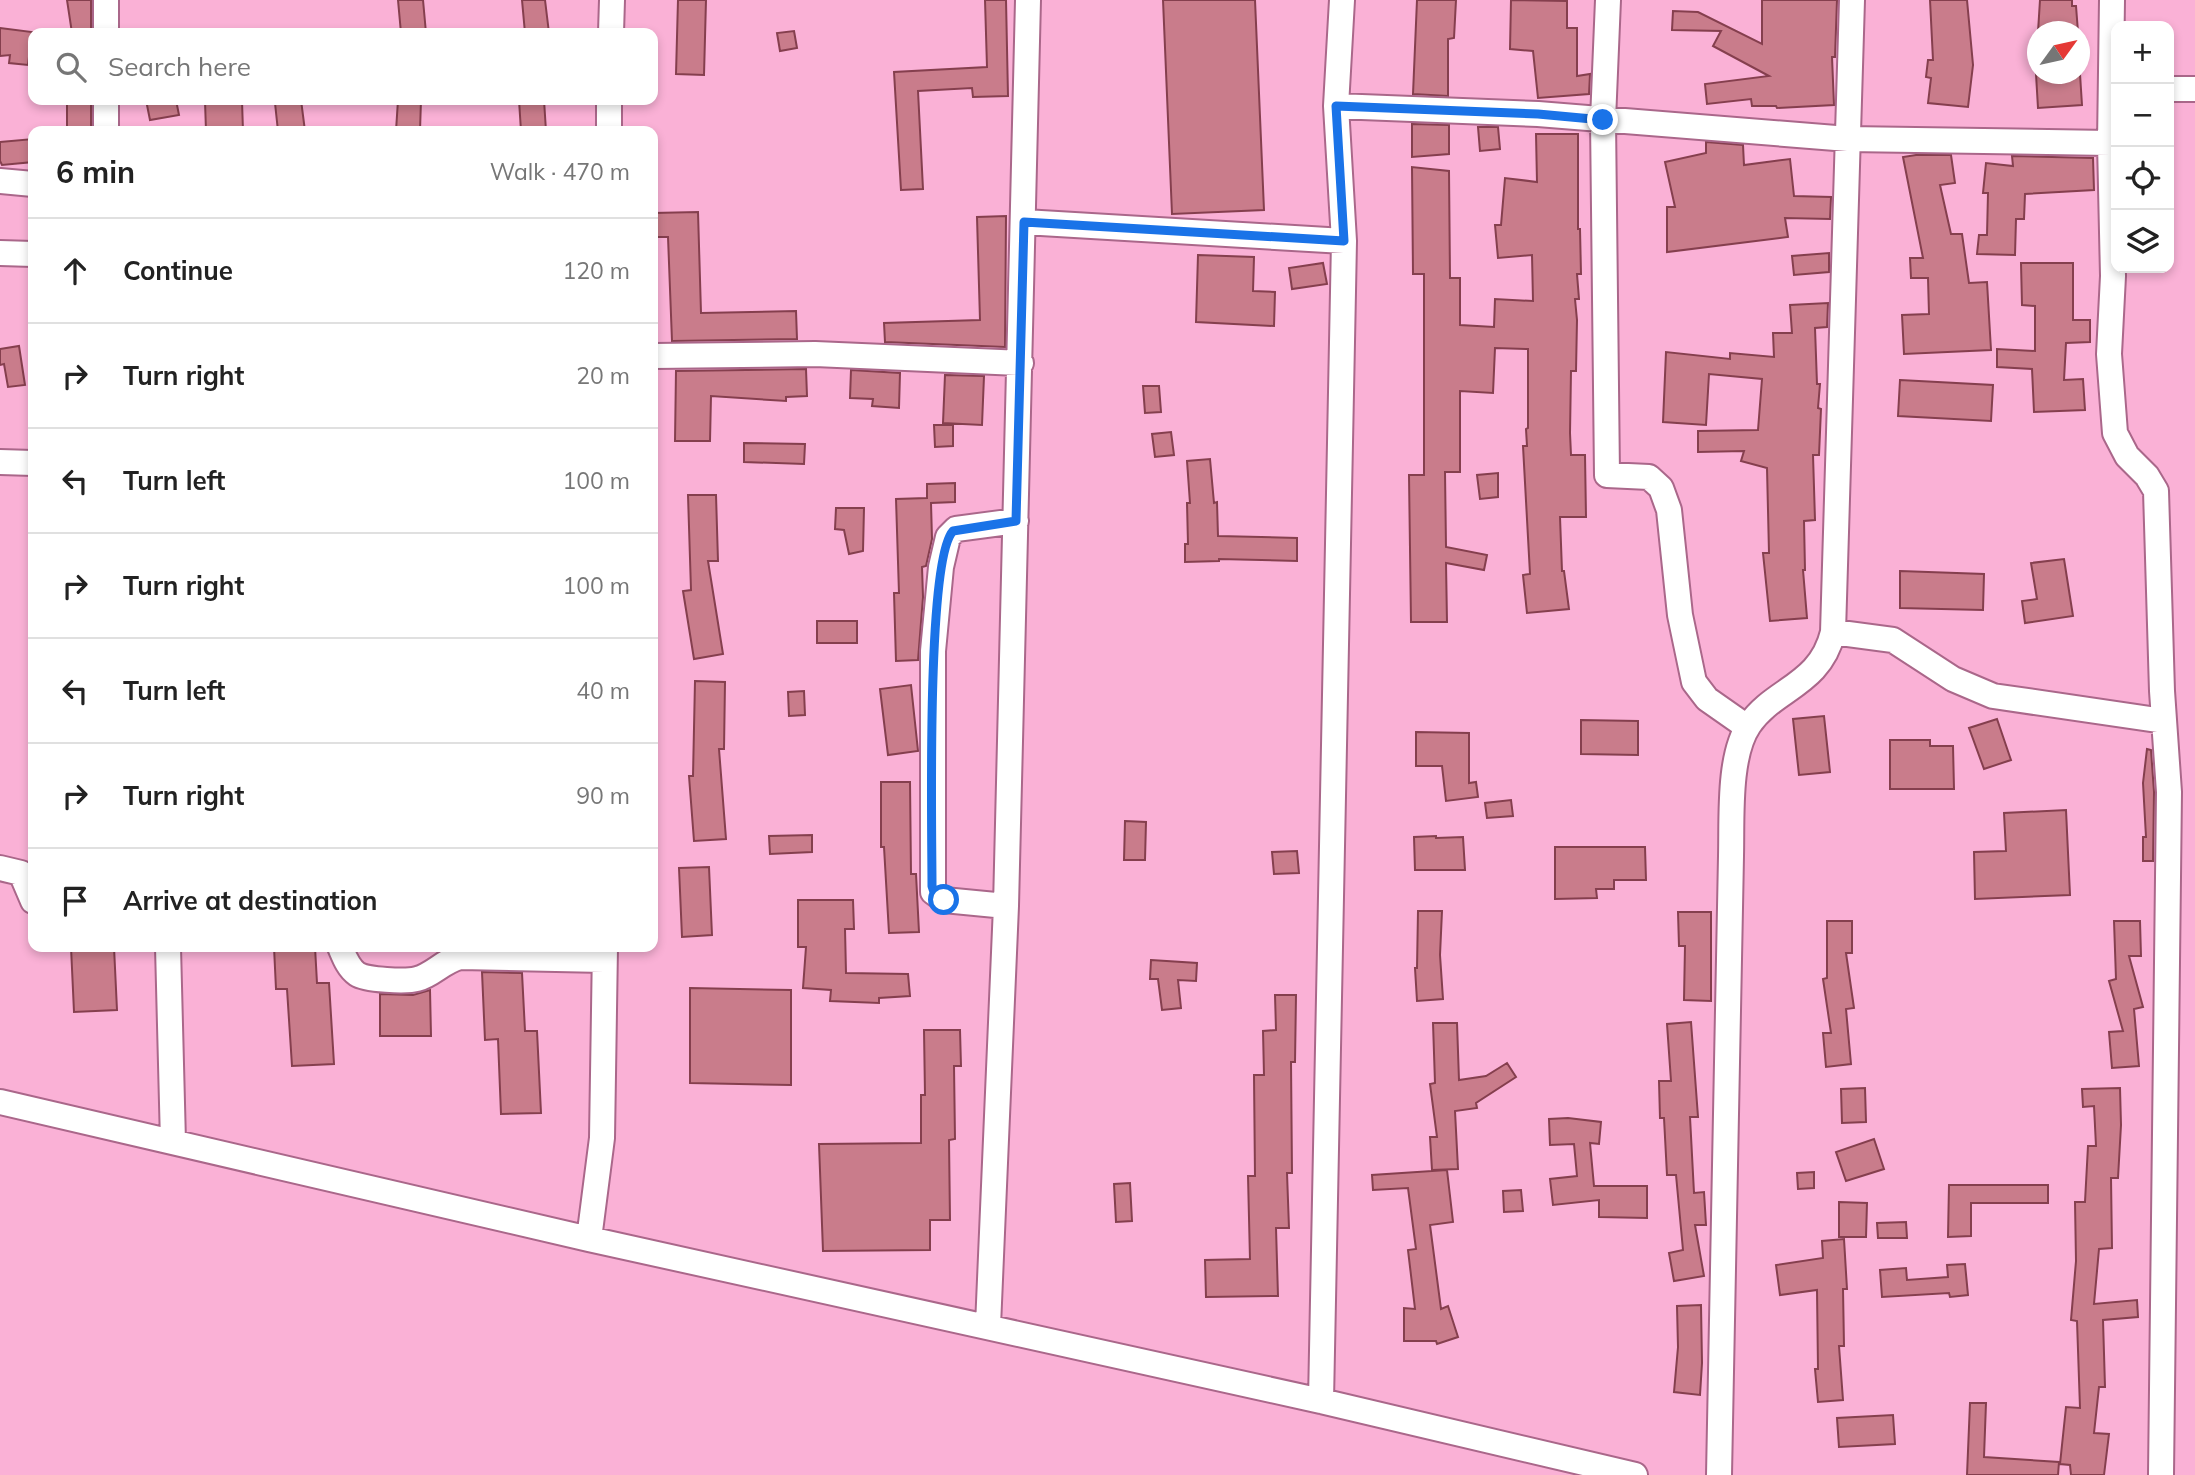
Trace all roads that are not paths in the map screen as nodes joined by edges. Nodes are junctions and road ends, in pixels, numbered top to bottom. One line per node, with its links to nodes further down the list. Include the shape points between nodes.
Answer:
1 (106, 0): 8 (street)
2 (612, 0): 9 (street)
3 (1028, 0): 24 (street)
4 (1342, 0): 15 (street)
5 (1608, 0): 16 (street)
6 (1853, 0): 20 (street)
7 (2112, 0): 10 (street)
8 (106, 28)
9 (611, 28)
10 (2113, 84)
11 (2174, 89): 12 (street)
12 (2195, 89)
13 (106, 105): 18 (street)
14 (610, 105): 19 (street)
15 (1336, 106): 16 (street); 25 (street)
16 (1603, 120): 20 (street); 35 (street, via 1607,475 1648,477 1661,488 1669,510 1680,615 1694,682 1707,699)
17 (2111, 125): 21 (street)
18 (106, 126)
19 (609, 126)
20 (1848, 139): 21 (street); 33 (street)
21 (2110, 143): 34 (street, via 2113,276 2109,354 2115,433 2127,457 2147,475 2156,491)
22 (0, 181): 23 (street)
23 (28, 184)
24 (1024, 222): 25 (street); 29 (street)
25 (1344, 241): 46 (street)
26 (0, 253): 27 (street)
27 (28, 254)
28 (658, 356): 29 (street, via 815,354)
29 (1021, 363): 32 (street)
30 (0, 462): 31 (street)
31 (28, 463)
32 (1016, 521): 38 (street); 38 (street, via 956,529 948,537 933,651 933,892 944,900)
33 (1833, 632): 34 (street, via 1893,640 1953,679 1993,696); 35 (street, via 1824,657 1813,670)
34 (2164, 720): 49 (street, via 2169,792)
35 (1747, 727): 48 (street, via 1735,755)
36 (0, 868): 37 (street, via 21,873)
37 (28, 889)
38 (1006, 906): 45 (street)
39 (168, 952): 43 (street)
40 (343, 952): 41 (street, via 356,973 386,979 417,979 460,957)
41 (605, 953): 44 (street, via 602,1138)
42 (0, 1102): 43 (street)
43 (173, 1142): 44 (street)
44 (589, 1239): 45 (street)
45 (988, 1326): 46 (street)
46 (1321, 1401): 47 (street)
47 (1636, 1475)
48 (1719, 1475)
49 (2161, 1475)

